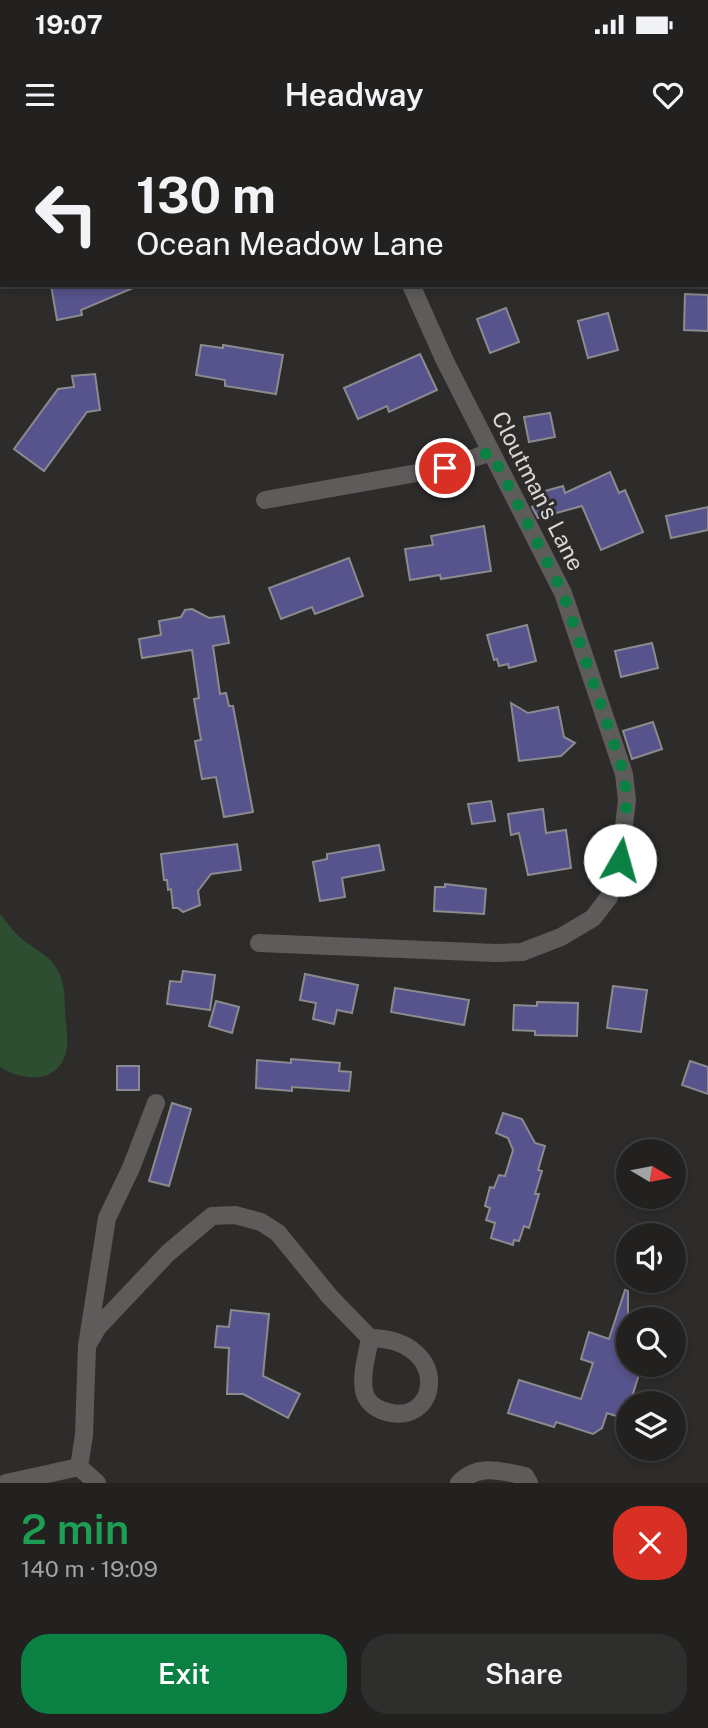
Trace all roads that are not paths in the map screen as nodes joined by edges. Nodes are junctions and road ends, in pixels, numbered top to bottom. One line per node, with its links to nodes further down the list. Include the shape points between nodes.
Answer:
1 (412, 287): 2 (street, Cloutman's Lane)
2 (491, 452): 3 (street, via 445,468); 4 (street, Cloutman's Lane, via 563,593 624,774 627,800 622,848 609,897 593,918 522,952)
3 (265, 500)
4 (259, 943)
5 (156, 1103): 7 (street, via 107,1218)
6 (370, 1338): 6 (street, via 404,1343 419,1356 429,1371 430,1392 419,1406 393,1414 379,1410 364,1395); 7 (street, via 278,1233 261,1222 212,1216 168,1253 98,1327)
7 (87, 1346): 8 (street)
8 (79, 1467): 9 (street); 10 (street)
9 (6, 1483)
10 (97, 1483)
11 (459, 1483): 12 (street, via 487,1468 525,1476)
12 (529, 1483)

